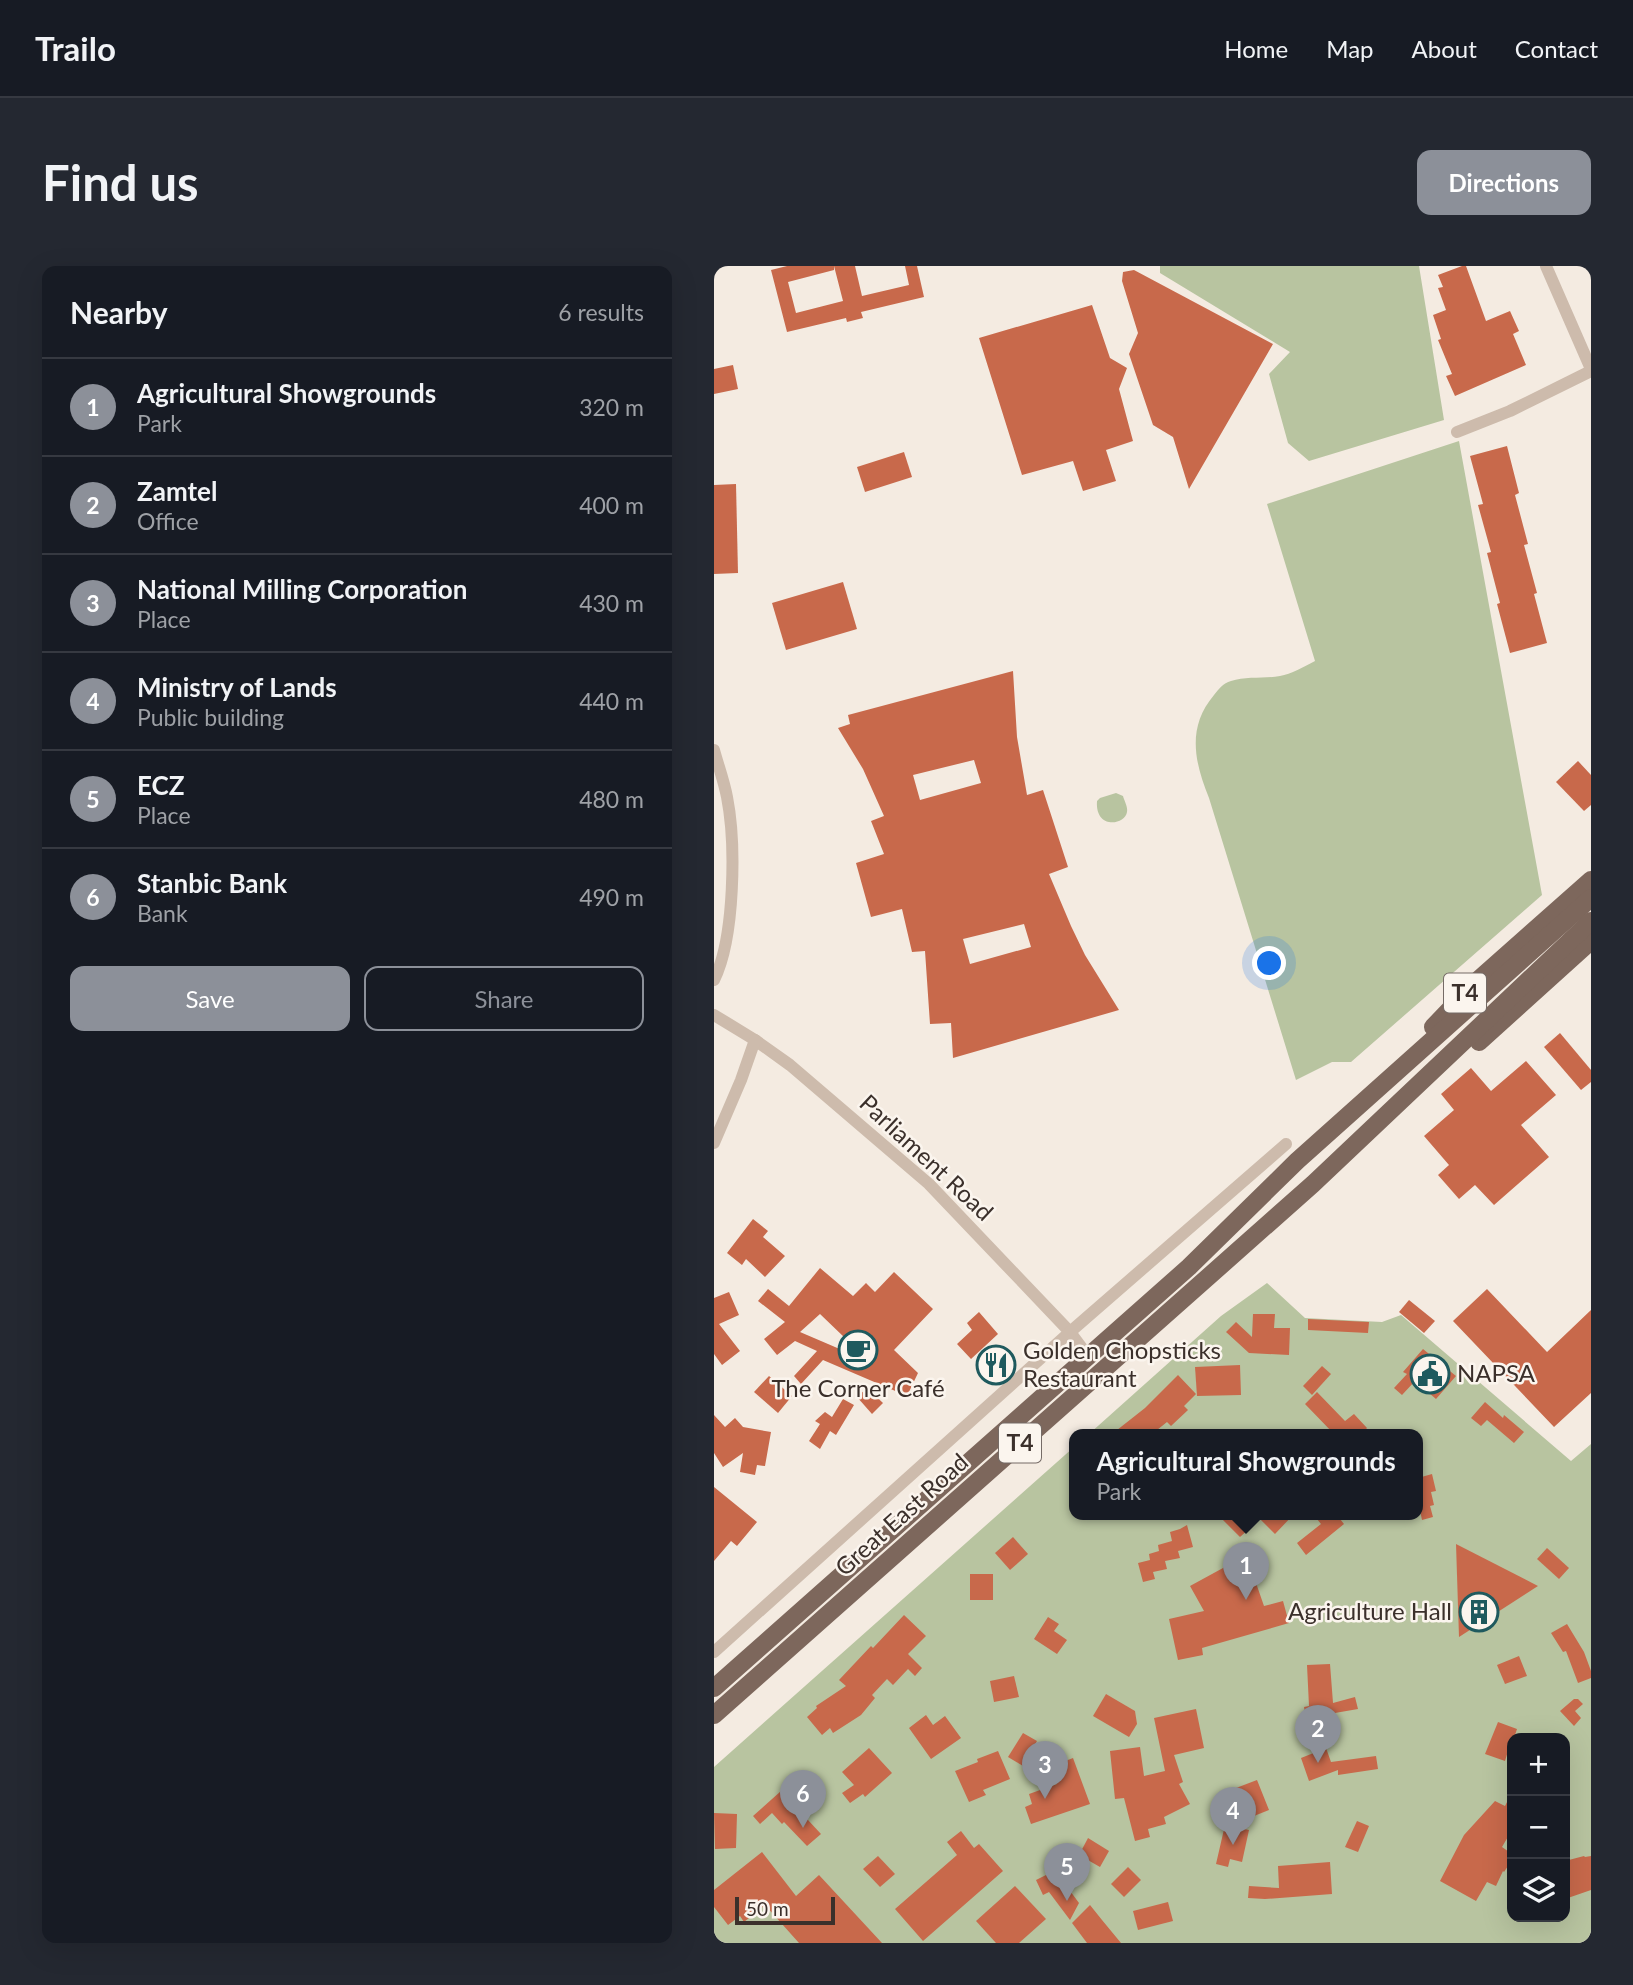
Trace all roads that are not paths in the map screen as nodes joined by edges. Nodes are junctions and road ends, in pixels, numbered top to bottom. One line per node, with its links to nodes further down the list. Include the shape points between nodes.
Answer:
1 (1546, 266): 2 (street)
2 (1591, 370): 3 (street)
3 (1457, 432)
4 (714, 750): 9 (street, via 727,798 732,852 730,911)
5 (1591, 880): 13 (main road, Great East Road / T4, via 1477,981 1363,1096)
6 (1591, 898): 13 (main road, Great East Road / T4)
7 (1591, 921): 12 (main road, Great East Road / T4)
8 (1591, 942): 12 (main road, Great East Road / T4, via 1422,1091)
9 (714, 980)
10 (714, 1015): 11 (street, Parliament Road)
11 (755, 1040): 14 (street); 16 (street, Parliament Road, via 929,1184)
12 (1403, 1099): 20 (main road, Great East Road / T4)
13 (1349, 1116): 17 (main road, Great East Road / T4)
14 (714, 1143)
15 (1286, 1144): 16 (street)
16 (1070, 1332): 17 (street, Parliament Road); 18 (street)
17 (1088, 1356): 19 (main road, Great East Road / T4)
18 (714, 1652)
19 (714, 1688)
20 (714, 1715)

